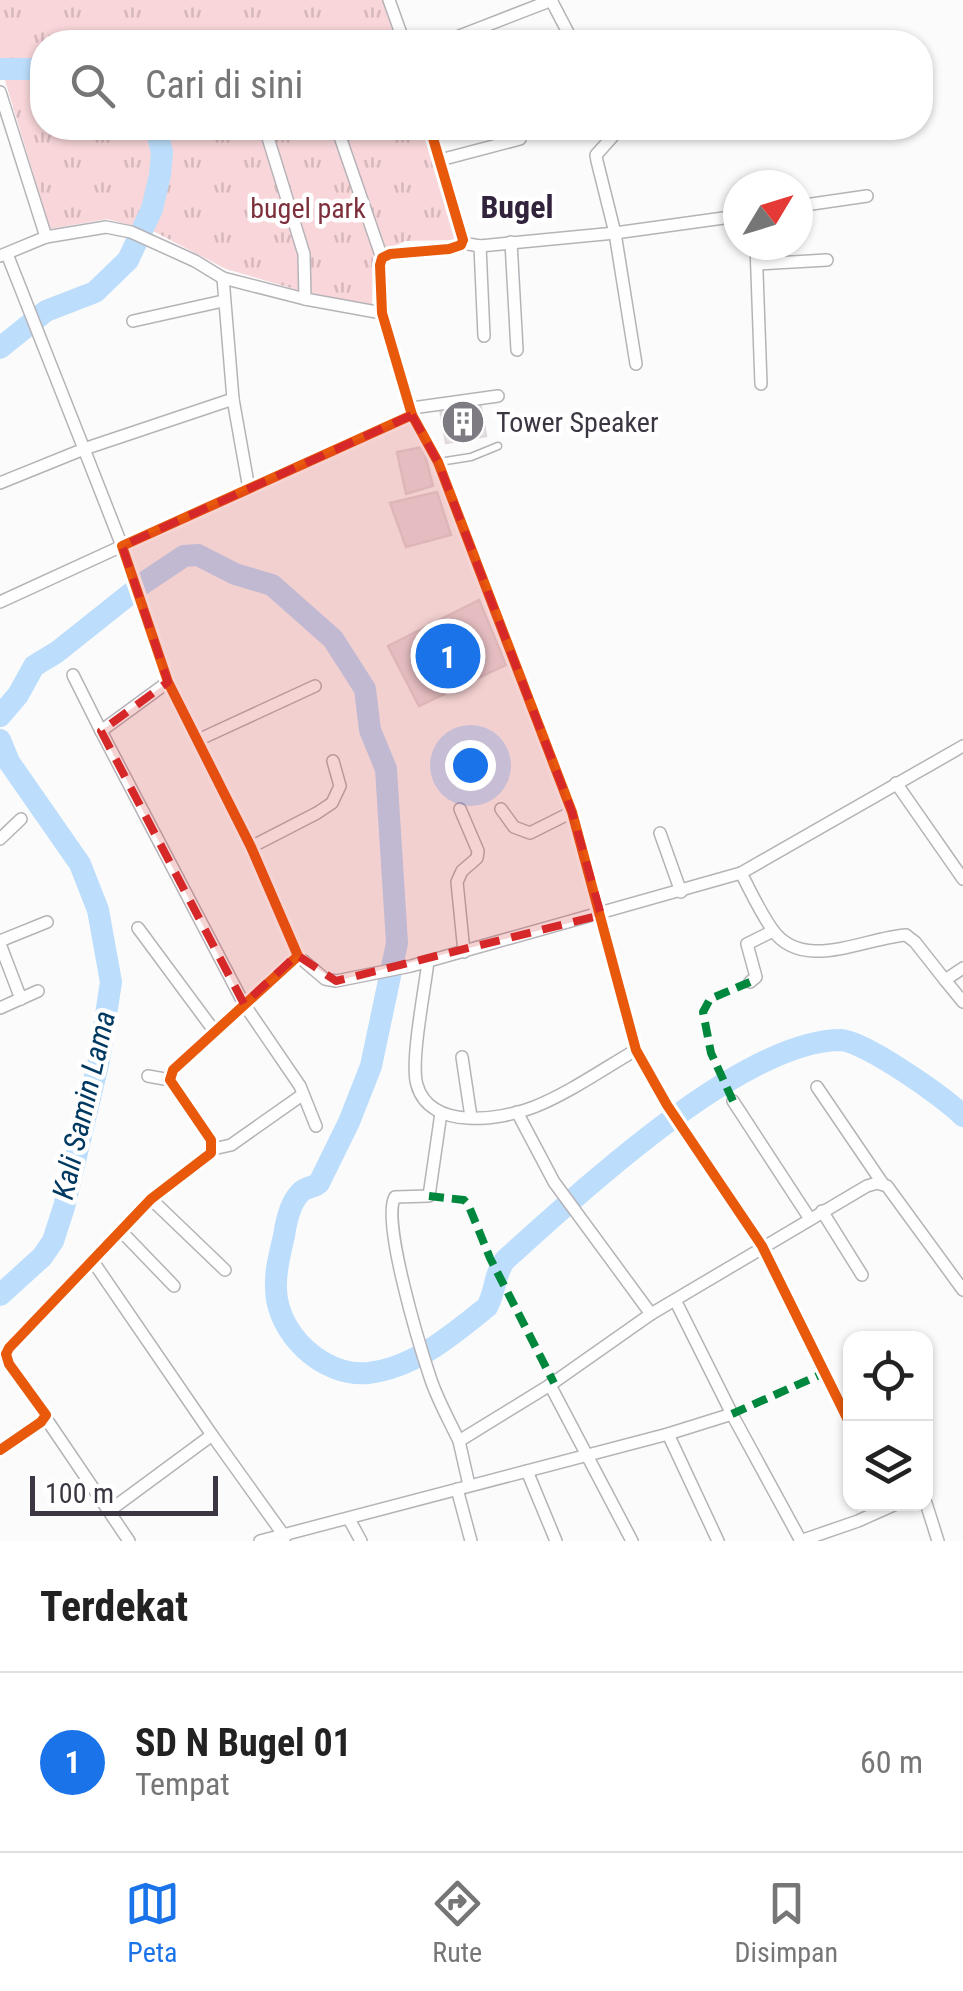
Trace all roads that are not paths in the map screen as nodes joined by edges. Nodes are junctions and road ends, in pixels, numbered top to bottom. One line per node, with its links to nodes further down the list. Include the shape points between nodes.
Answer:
1 (389, 0): 3 (street)
2 (552, 0): 4 (street); 5 (street)
3 (400, 30)
4 (475, 30)
5 (567, 30)
6 (0, 92): 17 (street)
7 (269, 140): 27 (street, via 304,254)
8 (341, 140): 22 (street)
9 (434, 140): 12 (street)
10 (516, 140): 12 (street)
11 (609, 140): 16 (street, via 596,155)
12 (440, 160): 19 (street)
13 (867, 196): 14 (street)
14 (813, 204)
15 (723, 218): 16 (street)
16 (615, 234): 18 (street); 33 (street)
17 (46, 237): 21 (street); 26 (street, via 93,228 131,232)
18 (511, 242): 20 (street); 32 (street)
19 (462, 243): 20 (street); 22 (street)
20 (480, 246): 31 (street)
21 (3, 255): 39 (street)
22 (382, 258): 29 (street)
23 (757, 260): 25 (street)
24 (826, 260): 25 (street)
25 (757, 264): 34 (street)
26 (223, 278): 27 (street); 28 (street)
27 (306, 299): 29 (street)
28 (223, 301): 30 (street); 36 (street)
29 (382, 313): 37 (street)
30 (133, 321)
31 (484, 336)
32 (517, 350)
33 (636, 364)
34 (761, 384)
35 (498, 396): 37 (street)
36 (233, 399): 39 (street); 42 (street)
37 (412, 412): 40 (street); 42 (street)
38 (498, 446): 40 (lane)
39 (84, 449): 41 (street); 43 (street)
40 (438, 462): 55 (street)
41 (0, 483)
42 (249, 489): 43 (street)
43 (122, 546): 44 (street); 46 (street)
44 (0, 602)
45 (73, 676): 48 (street)
46 (168, 682): 48 (street); 49 (street)
47 (315, 686): 49 (street)
48 (101, 731): 77 (street)
49 (198, 740): 59 (street)
50 (963, 746): 52 (street)
51 (333, 761): 59 (street, via 340,786 332,802)
52 (896, 783): 60 (street); 61 (street)
53 (460, 809): 68 (street, via 478,852 457,882)
54 (501, 809): 55 (street, via 514,827 530,834)
55 (572, 812): 63 (street)
56 (21, 819): 58 (street)
57 (660, 832): 62 (street)
58 (0, 839)
59 (250, 846): 69 (street)
60 (741, 874): 62 (street); 66 (street)
61 (963, 878)
62 (681, 892): 63 (street)
63 (601, 915): 68 (street); 80 (street)
64 (47, 922): 67 (street)
65 (138, 928): 79 (street)
66 (773, 931): 72 (street, via 805,951 906,936); 73 (street, via 747,944 756,976)
67 (0, 942): 75 (street)
68 (464, 952): 70 (street)
69 (298, 956): 70 (street, via 330,980); 77 (street)
70 (428, 962): 88 (street, via 415,1075 422,1096)
71 (963, 968): 72 (street)
72 (945, 980): 76 (street)
73 (750, 982)
74 (38, 991): 75 (street)
75 (21, 998): 78 (street)
76 (963, 1002)
77 (244, 1004): 79 (street); 85 (street)
78 (0, 1008)
79 (215, 1032): 83 (street)
80 (636, 1050): 87 (street); 96 (street)
81 (462, 1058): 89 (street)
82 (148, 1076): 83 (street)
83 (170, 1080): 91 (street)
84 (816, 1086): 92 (street)
85 (302, 1096): 90 (street); 91 (street, via 231,1145)
86 (734, 1101): 94 (street)
87 (517, 1112): 89 (street); 103 (street, via 554,1182)
88 (442, 1113): 89 (street); 111 (street, via 429,1196 395,1196 390,1210 430,1380)
89 (471, 1117)
90 (316, 1126)
91 (212, 1149): 93 (street)
92 (883, 1184): 94 (street); 101 (street)
93 (151, 1199): 95 (street); 98 (street)
94 (816, 1215): 96 (street); 99 (street)
95 (120, 1230): 97 (street); 100 (street)
96 (762, 1246): 102 (street); 108 (street)
97 (92, 1260): 104 (street); 110 (street)
98 (225, 1270)
99 (862, 1274)
100 (174, 1286)
101 (963, 1290)
102 (675, 1300): 103 (street); 106 (street)
103 (651, 1314): 105 (street)
104 (3, 1349): 107 (street)
105 (550, 1385): 111 (street); 113 (street)
106 (732, 1414): 109 (street); 128 (street)
107 (46, 1417): 112 (street); 116 (street)
108 (849, 1421)
109 (668, 1434): 113 (street); 127 (street)
110 (212, 1436): 116 (street); 120 (street)
111 (458, 1441): 115 (street)
112 (0, 1450)
113 (588, 1454): 114 (street); 126 (street)
114 (527, 1471): 115 (street); 125 (street)
115 (463, 1487): 119 (street); 124 (street)
116 (109, 1511): 121 (street)
117 (881, 1511): 128 (street)
118 (928, 1511): 129 (street)
119 (349, 1518): 120 (street); 123 (street)
120 (285, 1538): 122 (street)
121 (130, 1541)
122 (260, 1541)
123 (361, 1541)
124 (471, 1541)
125 (556, 1541)
126 (632, 1541)
127 (718, 1541)
128 (801, 1541)
129 (938, 1541)

